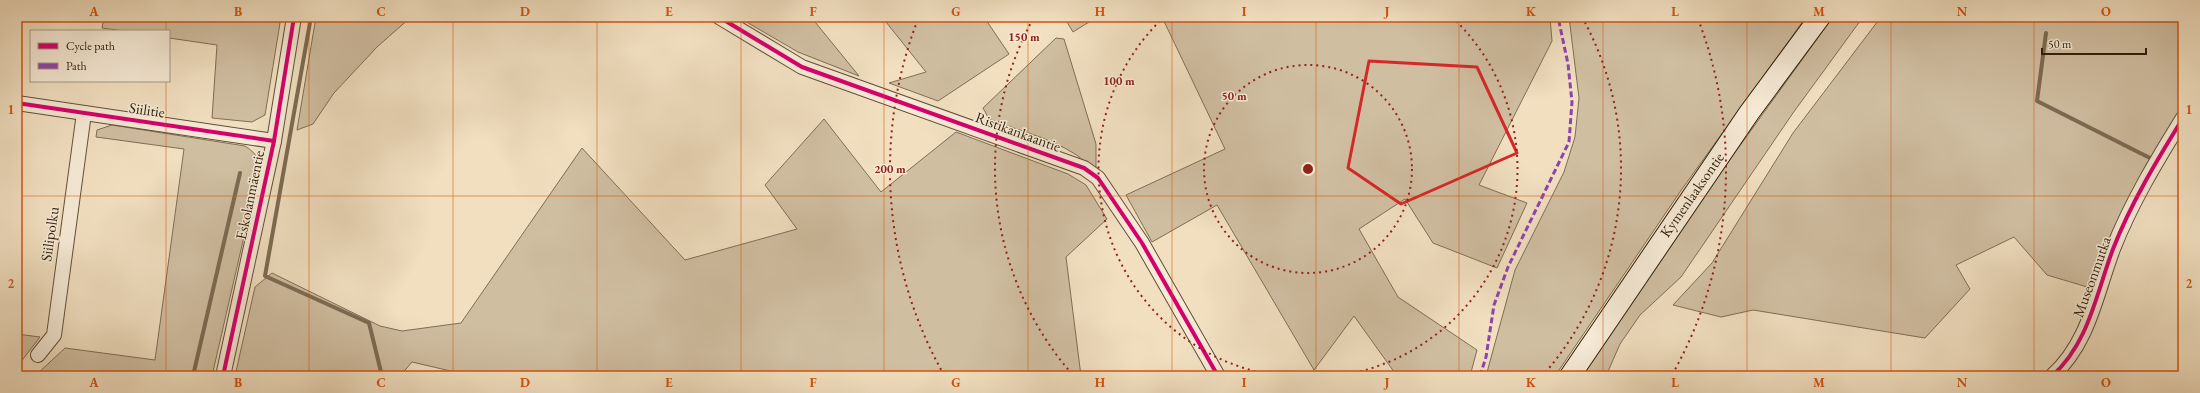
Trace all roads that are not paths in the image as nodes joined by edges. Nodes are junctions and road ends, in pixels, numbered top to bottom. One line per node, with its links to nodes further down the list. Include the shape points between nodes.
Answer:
1 (294, 17): 7 (street, Eskolanmäentie)
2 (719, 17): 10 (street, Ristikankaantie, via 802,67 1084,168 1098,178 1142,243)
3 (1820, 17): 11 (main road, Kymenlaaksontie, via 1749,113)
4 (17, 103): 5 (street, Siilitie)
5 (84, 113): 7 (street, Siilitie); 8 (street, Siilipolku, via 54,335)
6 (2183, 118): 12 (street, Museonmutka, via 2136,198 2113,249 2084,334)
7 (274, 141): 9 (street, Eskolanmäentie)
8 (38, 355)
9 (223, 376)
10 (1218, 376)
11 (1570, 376)
12 (2052, 376)

